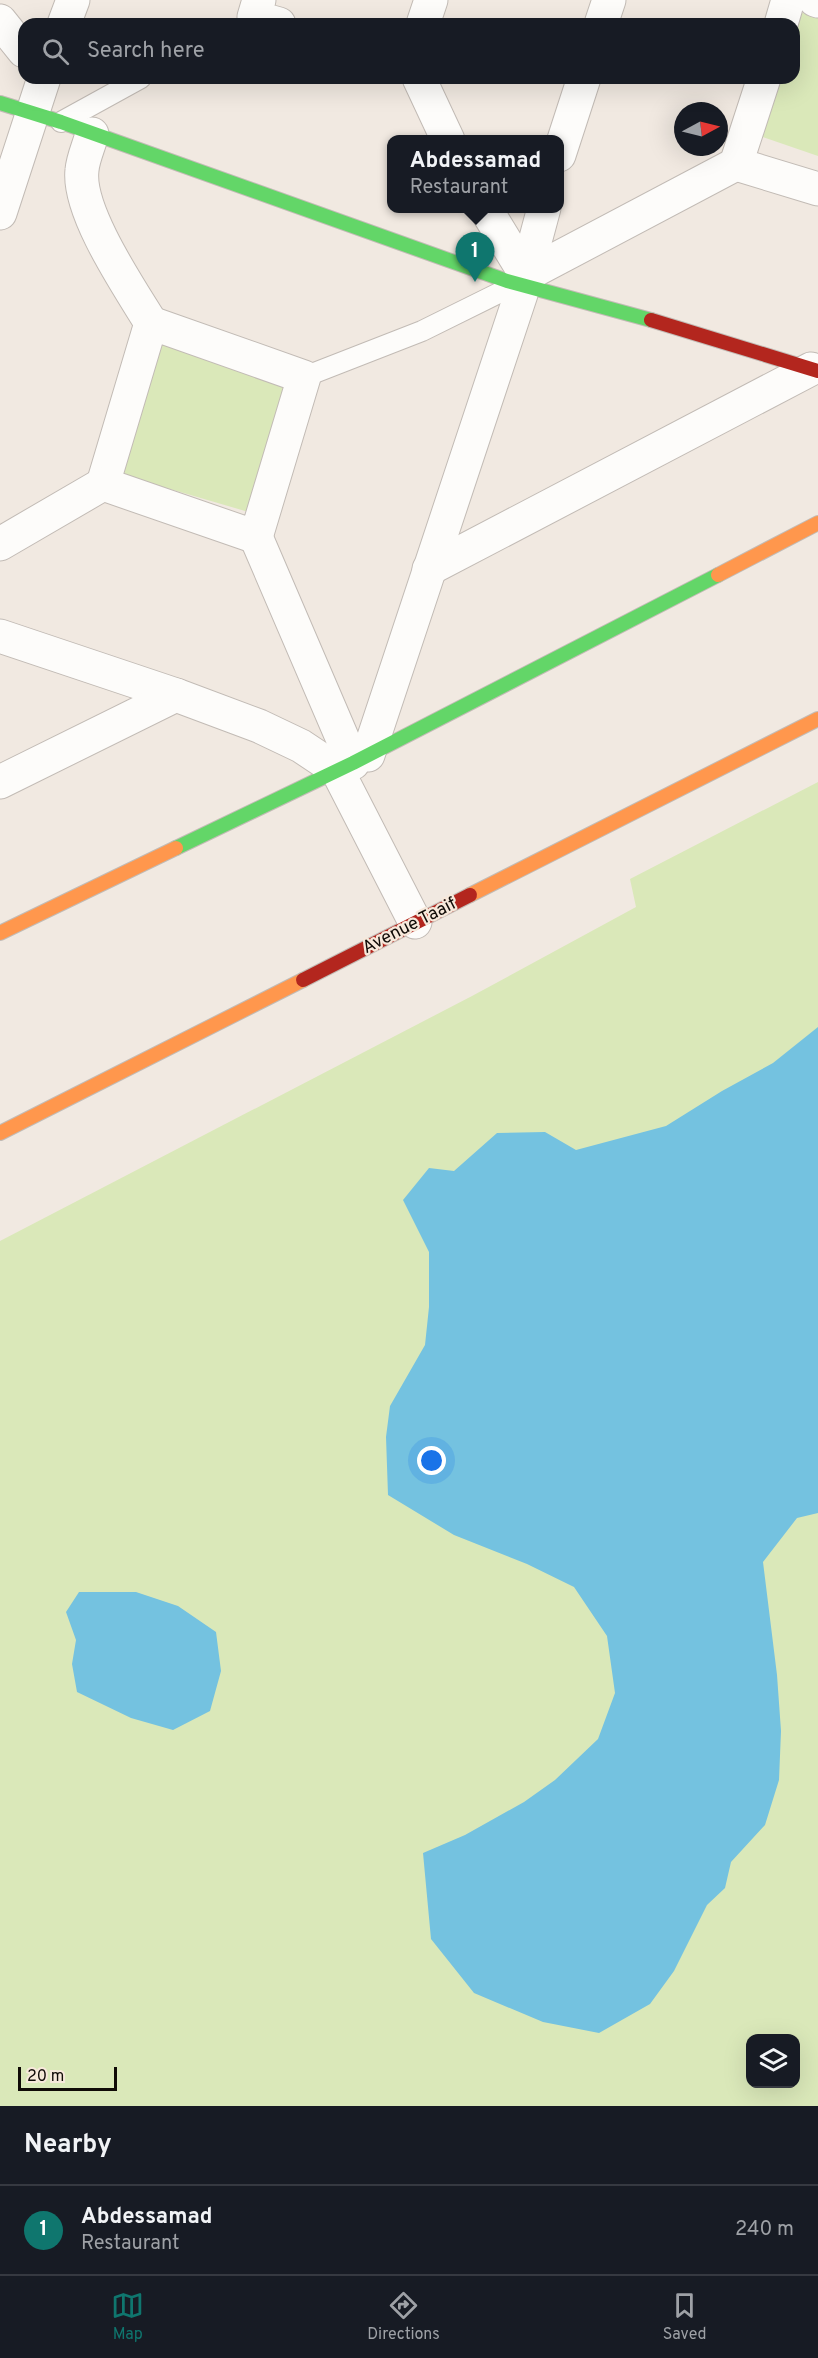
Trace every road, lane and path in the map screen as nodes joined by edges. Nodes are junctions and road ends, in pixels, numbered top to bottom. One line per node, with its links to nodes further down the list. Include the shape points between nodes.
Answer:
1 (73, 0): 5 (street)
2 (431, 0): 6 (street)
3 (609, 0): 7 (street)
4 (788, 0): 8 (street)
5 (66, 18)
6 (425, 18)
7 (603, 18)
8 (783, 18)
9 (0, 21): 10 (street)
10 (18, 44)
11 (44, 84): 17 (street)
12 (127, 84): 17 (lane)
13 (422, 84): 19 (street)
14 (582, 84): 20 (street)
15 (762, 84): 22 (street)
16 (0, 104): 17 (street)
17 (47, 118): 18 (street); 21 (street)
18 (92, 134): 27 (street); 28 (street, via 81,171 88,211)
19 (446, 135)
20 (564, 140)
21 (11, 152): 24 (street)
22 (736, 164): 23 (street); 27 (street)
23 (818, 189)
24 (0, 213)
25 (488, 213): 27 (street)
26 (542, 213): 27 (street)
27 (522, 281): 29 (street); 30 (lane, via 422,331); 35 (street)
28 (151, 323): 30 (street); 31 (street)
29 (814, 370): 35 (street)
30 (304, 377): 33 (street)
31 (103, 484): 33 (street); 34 (street)
32 (818, 523): 39 (street)
33 (256, 537): 39 (street)
34 (0, 544)
35 (429, 569): 39 (street)
36 (0, 636): 37 (street)
37 (176, 695): 39 (street); 40 (street)
38 (818, 719): 41 (street, Avenue Taaif)
39 (352, 762): 41 (street); 42 (street)
40 (0, 782)
41 (415, 922): 43 (street, Avenue Taaif)
42 (0, 933)
43 (0, 1133)

